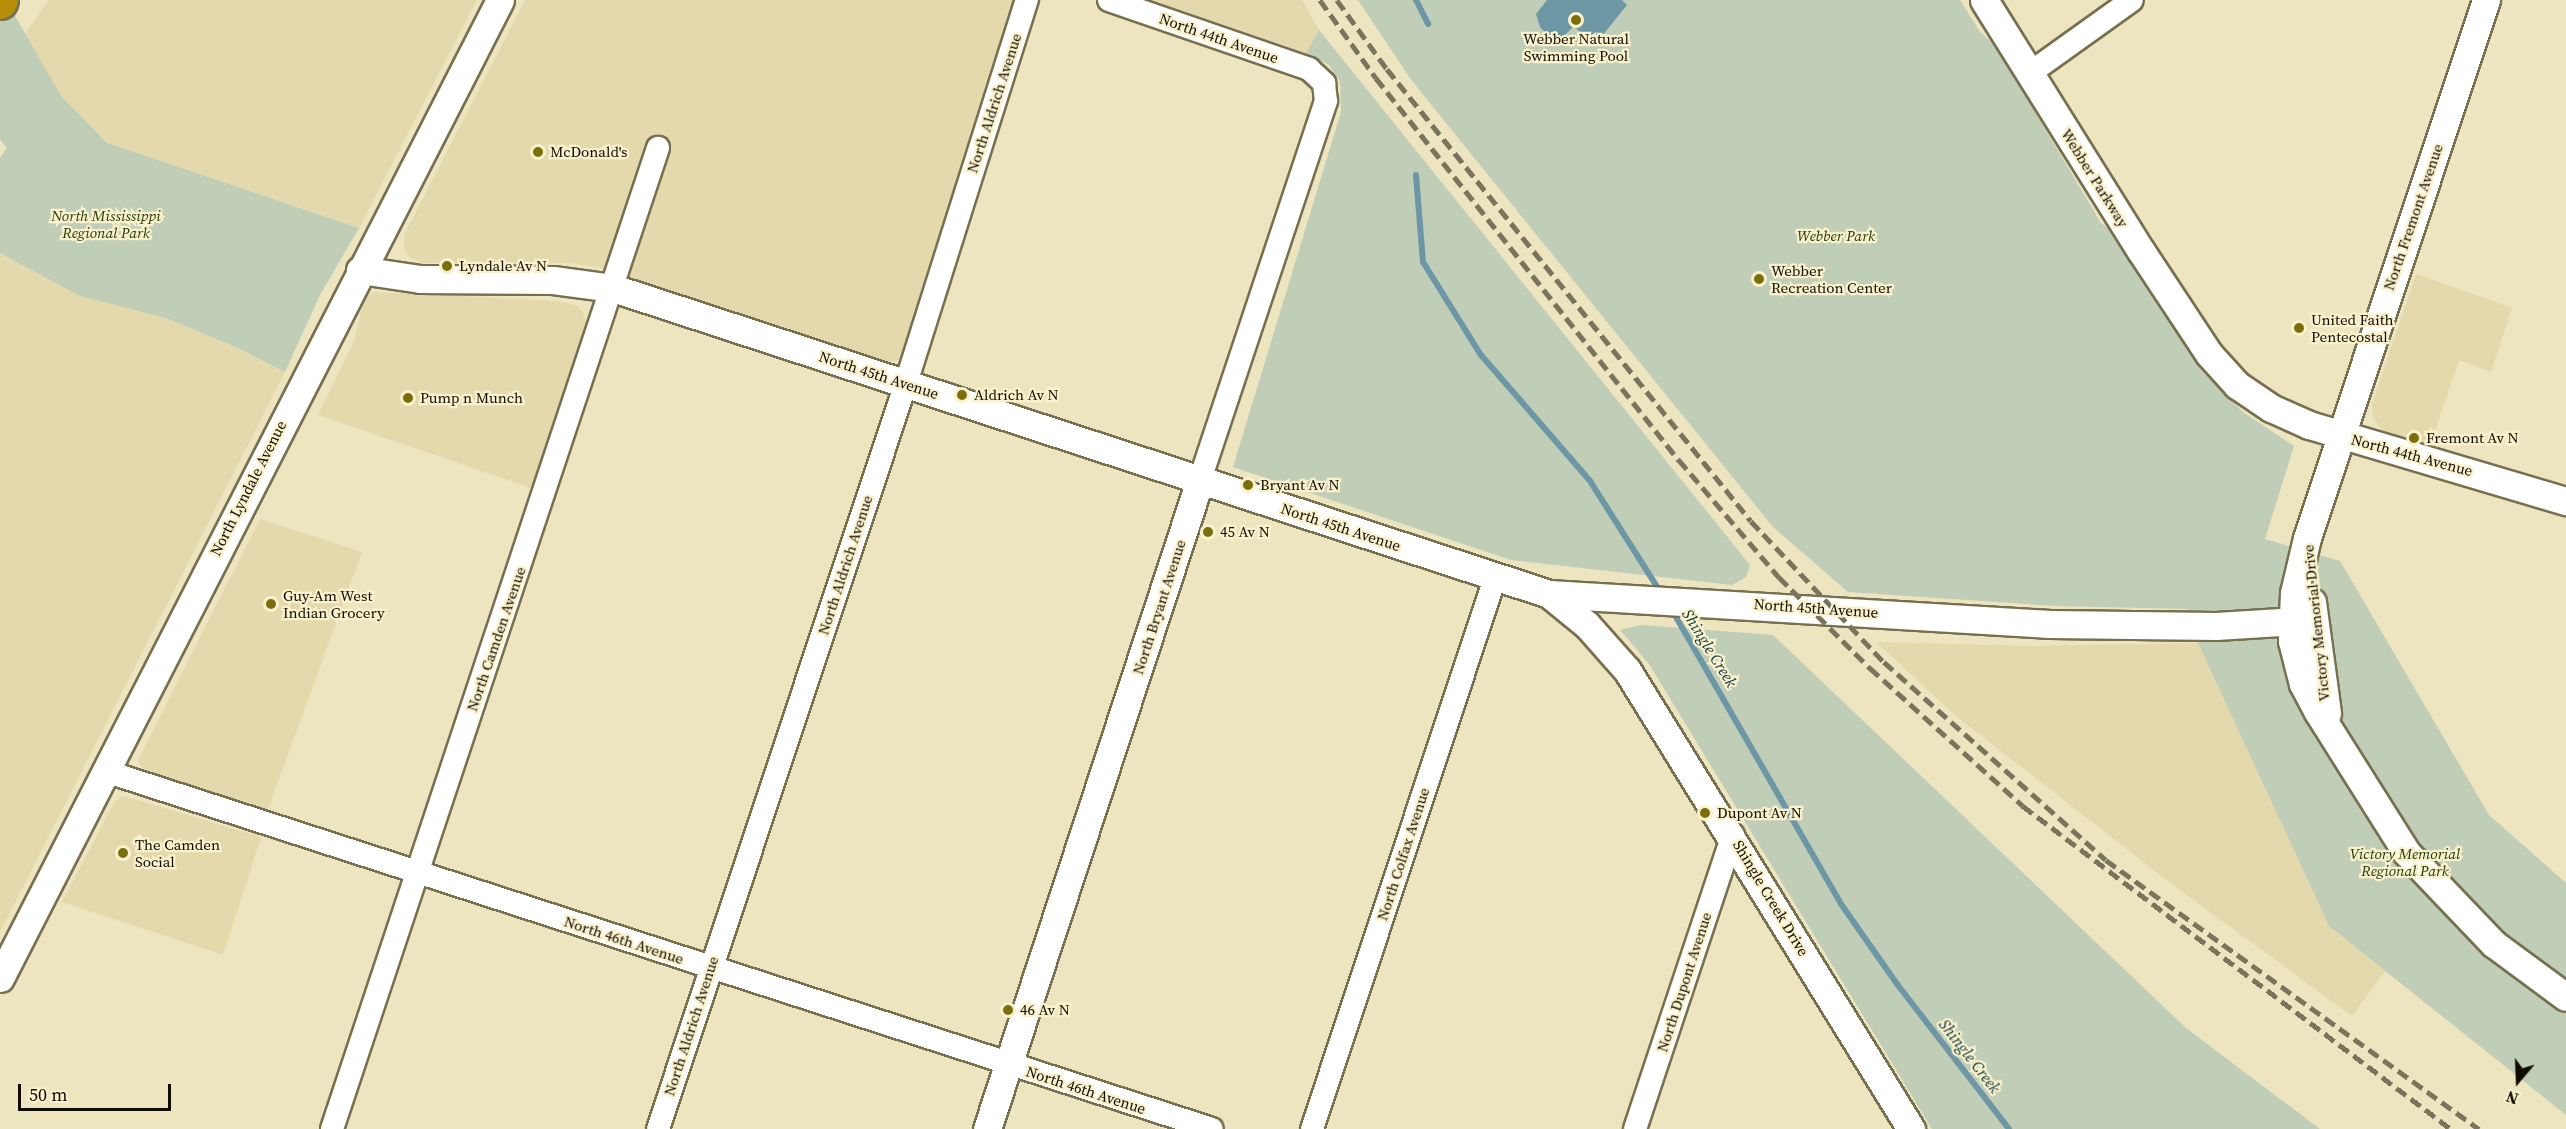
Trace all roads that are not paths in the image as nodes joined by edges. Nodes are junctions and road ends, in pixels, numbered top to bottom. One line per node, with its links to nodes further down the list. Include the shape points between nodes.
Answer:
1 (500, 0): 10 (street, North Lyndale Avenue)
2 (1027, 0): 13 (street, North Aldrich Avenue)
3 (1109, 0): 8 (street, North 44th Avenue, via 1309,69)
4 (1984, 0): 7 (street, Webber Parkway)
5 (2132, 0): 7 (street)
6 (2486, 0): 14 (street, North Fremont Avenue)
7 (2030, 73): 12 (street, Webber Parkway)
8 (1323, 83): 15 (street, North Bryant Avenue, via 1326,101)
9 (658, 148): 11 (street, North Camden Avenue)
10 (360, 270): 11 (street, North 45th Avenue, via 420,279 553,280); 21 (street, North Lyndale Avenue)
11 (613, 288): 13 (street, North 45th Avenue); 23 (street, North Camden Avenue)
12 (2209, 354): 14 (street, North 44th Avenue, via 2237,385 2271,408)
13 (906, 383): 15 (street, North 45th Avenue); 24 (street, North Aldrich Avenue)
14 (2340, 435): 16 (street, North 44th Avenue, via 2472,470); 17 (street, North Fremont Avenue)
15 (1200, 480): 18 (street, North 45th Avenue); 27 (street, North Bryant Avenue)
16 (2566, 501)
17 (2307, 538): 20 (street, Victory Memorial Drive)
18 (1495, 578): 19 (street, North 45th Avenue); 32 (street, North Colfax Avenue)
19 (1549, 594): 20 (street, North 45th Avenue, via 2050,624 2216,626); 22 (street, Shingle Creek Drive, via 1587,625 1627,670)
20 (2302, 620): 26 (street, Victory Memorial Drive, via 2303,684 2406,852 2494,944)
21 (105, 771): 23 (street, North 46th Avenue); 25 (street, North Lyndale Avenue)
22 (1732, 836): 33 (street, North Dupont Avenue); 34 (street, Shingle Creek Drive)
23 (415, 872): 24 (street, North 46th Avenue); 28 (street, North Camden Avenue)
24 (710, 968): 27 (street, North 46th Avenue); 29 (street, North Aldrich Avenue)
25 (0, 978)
26 (2566, 997)
27 (1009, 1065): 30 (street, North Bryant Avenue); 31 (street, North 46th Avenue)
28 (332, 1129)
29 (658, 1129)
30 (987, 1129)
31 (1212, 1129)
32 (1312, 1129)
33 (1635, 1129)
34 (1911, 1129)

